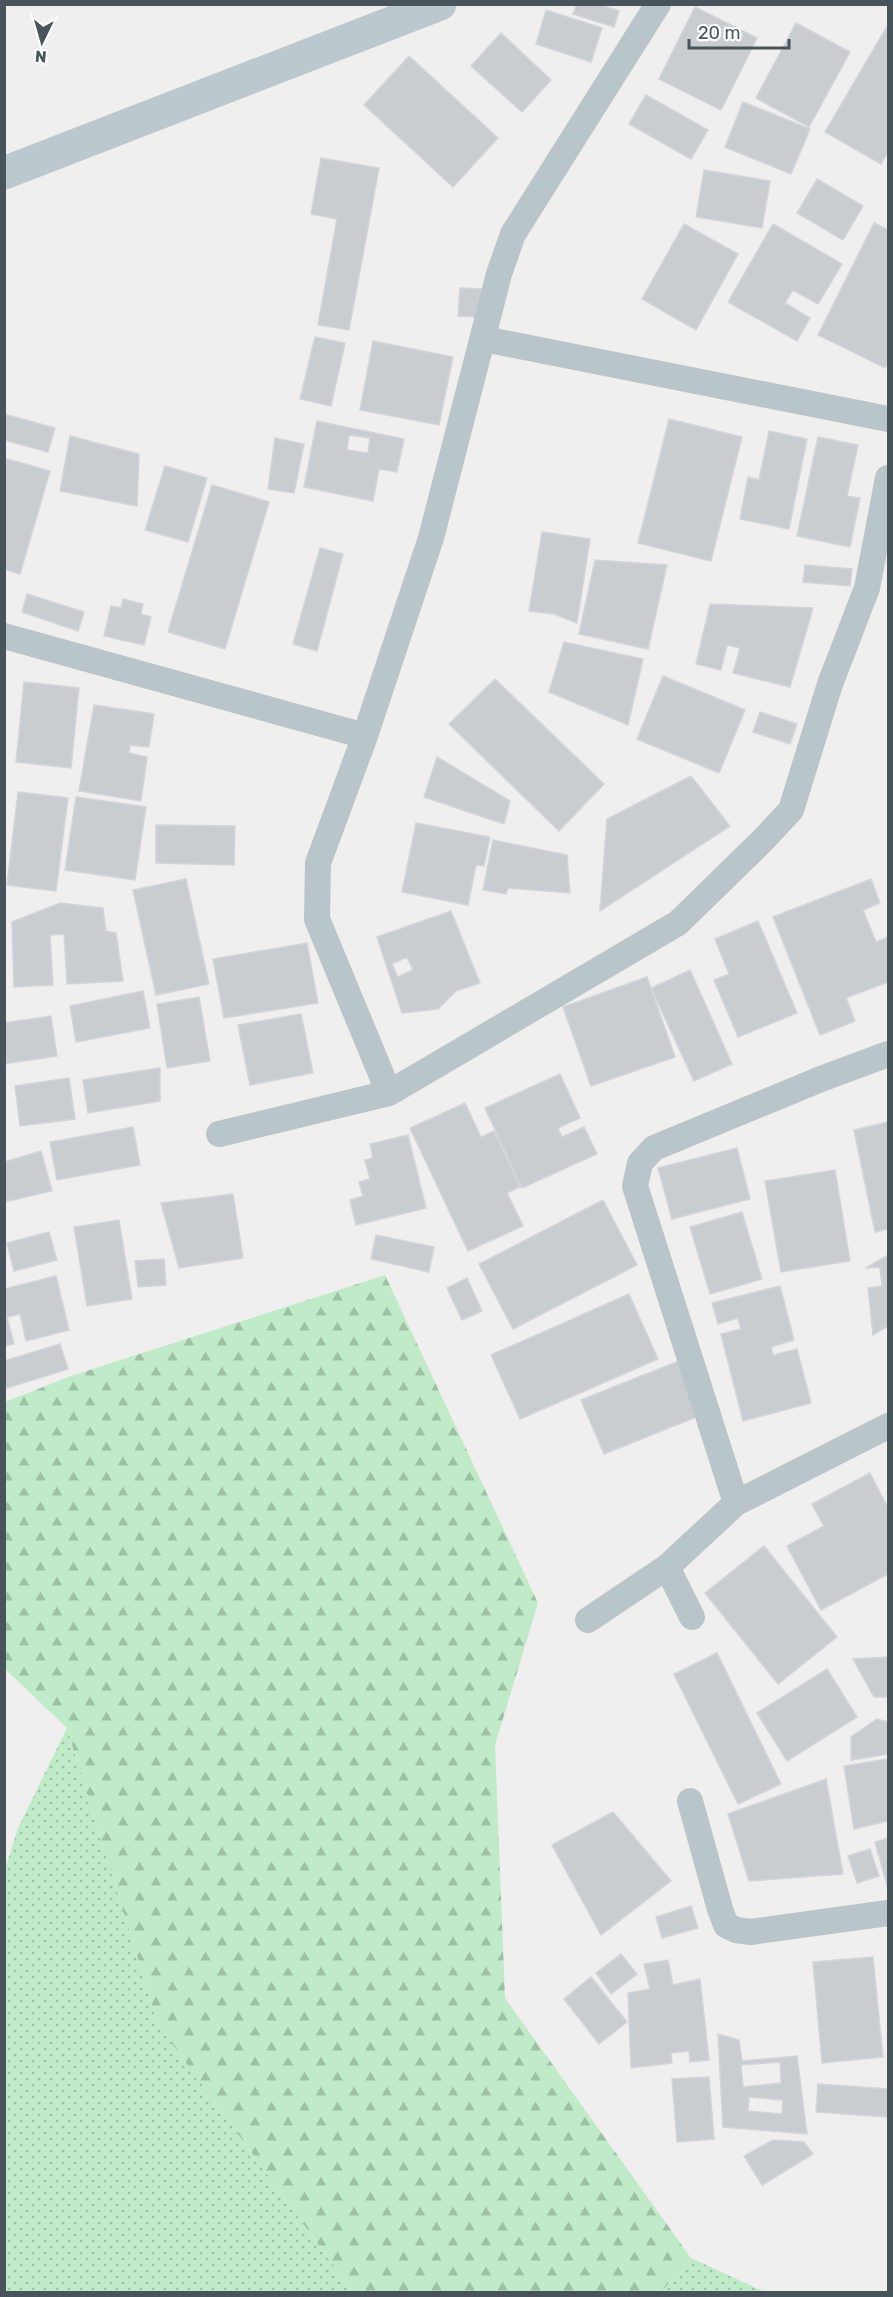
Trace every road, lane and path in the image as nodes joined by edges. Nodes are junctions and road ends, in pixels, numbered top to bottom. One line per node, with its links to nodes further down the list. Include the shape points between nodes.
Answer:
1 (440, 4): 3 (main road)
2 (658, 4): 4 (street, via 513,234)
3 (4, 173)
4 (484, 339): 5 (street); 8 (street, via 431,538)
5 (888, 419)
6 (888, 478): 10 (street, via 867,588 830,684 791,810 678,922)
7 (4, 636): 8 (street)
8 (365, 736): 10 (street, via 318,863 317,919)
9 (888, 1054): 13 (street, via 654,1148 640,1163 635,1186)
10 (389, 1093): 11 (street)
11 (219, 1134)
12 (888, 1426): 13 (street)
13 (736, 1503): 14 (street)
14 (667, 1567): 15 (street); 16 (street)
15 (692, 1617)
16 (588, 1620)
17 (690, 1801): 18 (street, via 726,1925 751,1932)
18 (888, 1913)

